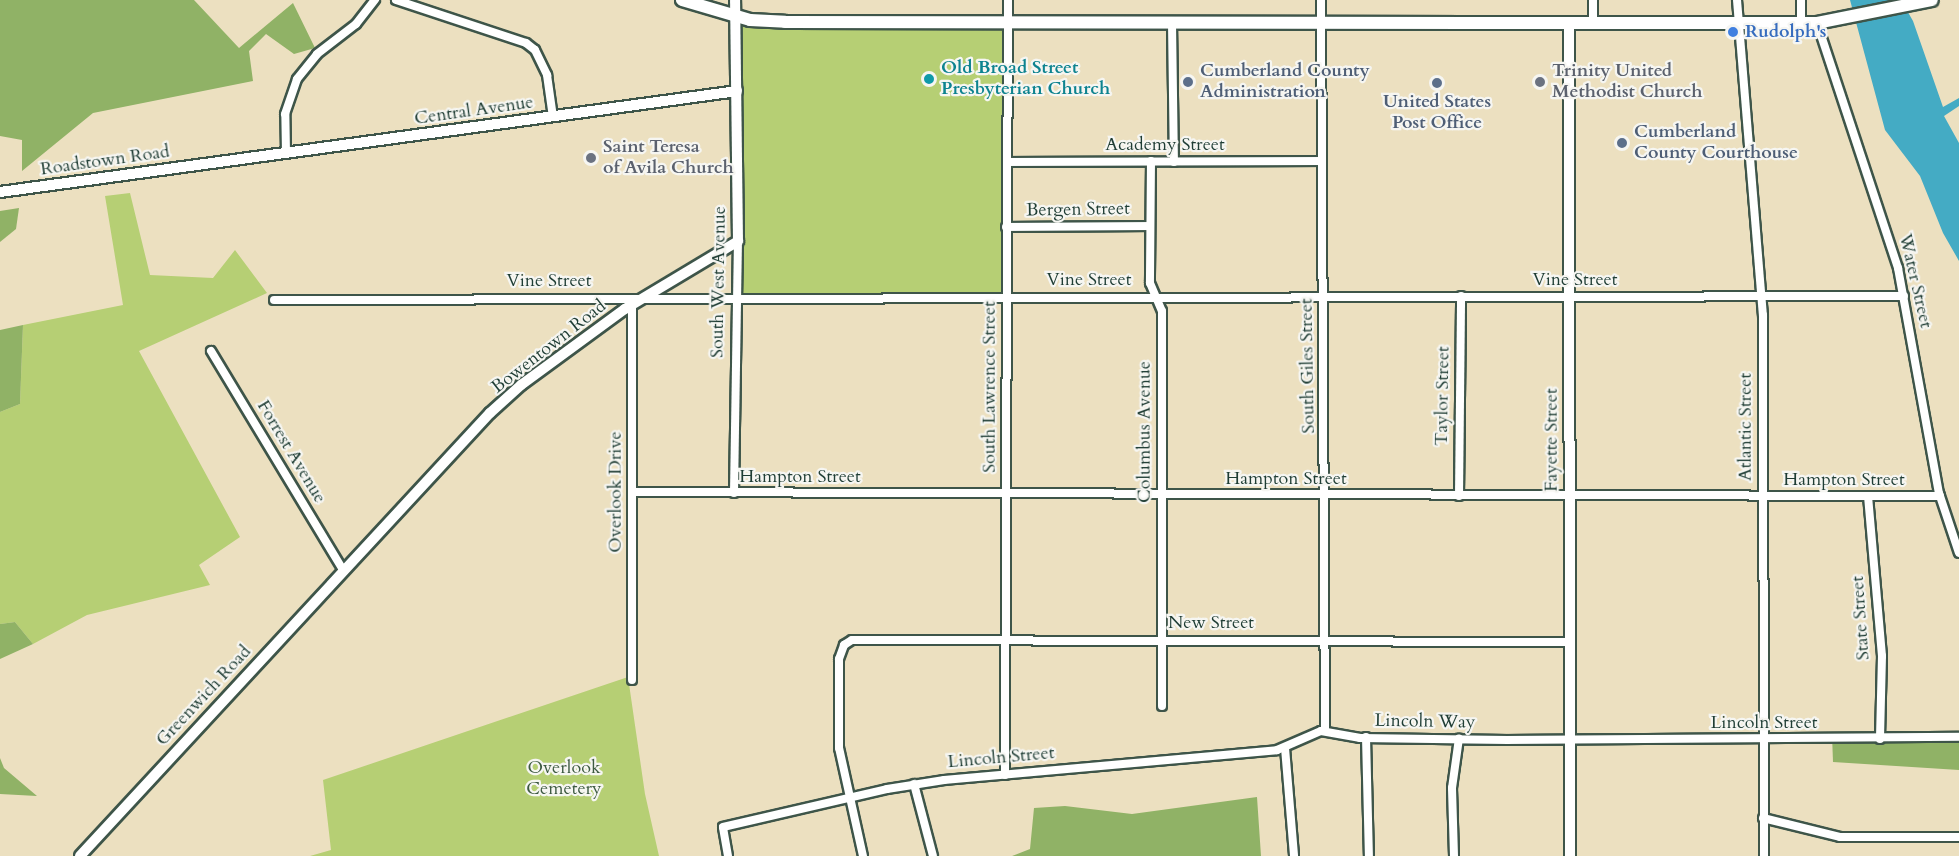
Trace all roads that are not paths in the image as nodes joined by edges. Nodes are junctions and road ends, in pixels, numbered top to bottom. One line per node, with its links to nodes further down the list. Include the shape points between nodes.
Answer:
1 (375, 0): 22 (street, via 356,24 317,54 297,79 285,114)
2 (396, 0): 21 (street, via 526,43 535,50 547,75)
3 (682, 0): 11 (highway)
4 (735, 0): 11 (main road, South West Avenue)
5 (1008, 0): 12 (street, South Lawrence Street)
6 (1321, 0): 15 (street, South Giles Street)
7 (1593, 0): 17 (street)
8 (1737, 0): 18 (street, Atlantic Street)
9 (1801, 0): 19 (street)
10 (1932, 0): 13 (highway)
11 (738, 17): 12 (highway, via 786,22); 20 (main road, South West Avenue)
12 (1008, 22): 14 (highway); 25 (street, South Lawrence Street)
13 (1817, 22): 19 (highway); 39 (street, Water Street, via 1898,268)
14 (1172, 23): 15 (highway); 26 (street)
15 (1321, 23): 16 (highway); 24 (street, South Giles Street)
16 (1569, 23): 17 (highway); 38 (main road, Fayette Street)
17 (1593, 23): 18 (highway)
18 (1740, 23): 19 (highway); 40 (street, Atlantic Street)
19 (1801, 23)
20 (737, 91): 21 (main road, Central Avenue); 31 (main road, South West Avenue)
21 (553, 117): 22 (main road, Central Avenue)
22 (286, 153): 27 (main road, Central Avenue)
23 (1151, 161): 25 (street, Academy Street); 26 (street, Academy Street); 29 (street, Columbus Avenue)
24 (1323, 161): 26 (street, Academy Street); 34 (street, South Giles Street)
25 (1007, 162): 30 (street, South Lawrence Street)
26 (1174, 162)
27 (215, 163): 28 (main road, Roadstown Road)
28 (0, 192)
29 (1150, 226): 30 (street, Bergen Street); 33 (street, Columbus Avenue, via 1150,283)
30 (1006, 228): 37 (street, South Lawrence Street)
31 (738, 241): 32 (street, South West Avenue); 36 (main road, Bowentown Road)
32 (736, 296): 36 (street, Vine Street); 37 (street, Vine Street); 45 (street, South West Avenue)
33 (1154, 296): 34 (street, Vine Street); 37 (street, Vine Street); 47 (street, Columbus Avenue, via 1162,311)
34 (1324, 296): 35 (street, Vine Street); 48 (street, South Giles Street)
35 (1461, 296): 38 (street, Vine Street); 49 (street, Taylor Street)
36 (644, 297): 41 (street, Vine Street); 42 (main road, Bowentown Road)
37 (1006, 297): 46 (street, South Lawrence Street)
38 (1568, 297): 40 (street, Vine Street); 50 (main road, Fayette Street)
39 (1904, 297): 40 (street, Vine Street); 53 (street, Water Street)
40 (1761, 298): 51 (street, Atlantic Street)
41 (274, 300)
42 (632, 304): 44 (street, Overlook Drive); 55 (main road, Bowentown Road, via 521,385)
43 (211, 351): 56 (street, Forrest Avenue)
44 (633, 492): 45 (street, Hampton Street); 61 (street, Overlook Drive)
45 (734, 493): 46 (street, Hampton Street)
46 (1006, 494): 47 (street, Hampton Street); 57 (street, South Lawrence Street)
47 (1161, 494): 48 (street, Hampton Street); 58 (street, Columbus Avenue)
48 (1326, 496): 49 (street, Hampton Street); 59 (street, South Giles Street)
49 (1459, 496): 50 (street, Hampton Street)
50 (1569, 496): 51 (street, Hampton Street); 60 (main road, Fayette Street)
51 (1763, 496): 52 (street, Hampton Street); 69 (street, Atlantic Street)
52 (1868, 496): 53 (street, Hampton Street); 67 (street, State Street, via 1882,656)
53 (1940, 496): 54 (street, Water Street)
54 (1959, 553)
55 (353, 559): 56 (main road, Greenwich Road)
56 (343, 570): 76 (main road, Greenwich Road)
57 (1005, 639): 58 (street, New Street); 71 (street, South Lawrence Street); 73 (street, New Street, via 852,640 844,645 839,659 839,748)
58 (1162, 640): 59 (street, New Street); 62 (street, Columbus Avenue)
59 (1325, 641): 60 (street, New Street); 63 (street, South Giles Street)
60 (1569, 642): 68 (main road, Fayette Street)
61 (632, 680)
62 (1162, 705)
63 (1325, 731): 64 (street, Lincoln Way); 70 (street, Lincoln Way, via 1303,736)
64 (1366, 737): 66 (street, Lincoln Way); 81 (street)
65 (1959, 737): 67 (street, Lincoln Street)
66 (1459, 738): 68 (street, Lincoln Way); 82 (street, via 1452,788)
67 (1880, 739): 69 (street, Lincoln Street)
68 (1570, 740): 69 (street, Lincoln Street); 83 (main road, Fayette Street)
69 (1763, 740): 74 (street, Atlantic Street)
70 (1286, 748): 71 (street, Lincoln Street); 80 (street)
71 (1005, 775): 72 (street, Lincoln Street)
72 (914, 784): 73 (street, Lincoln Street); 79 (street)
73 (851, 798): 77 (street, Lincoln Street, via 723,827); 78 (street)
74 (1763, 819): 75 (street, via 1840,837); 84 (street, Atlantic Street)
75 (1959, 837)
76 (80, 856)
77 (728, 856)
78 (863, 856)
79 (933, 856)
80 (1294, 856)
81 (1369, 856)
82 (1454, 856)
83 (1570, 856)
84 (1764, 856)

